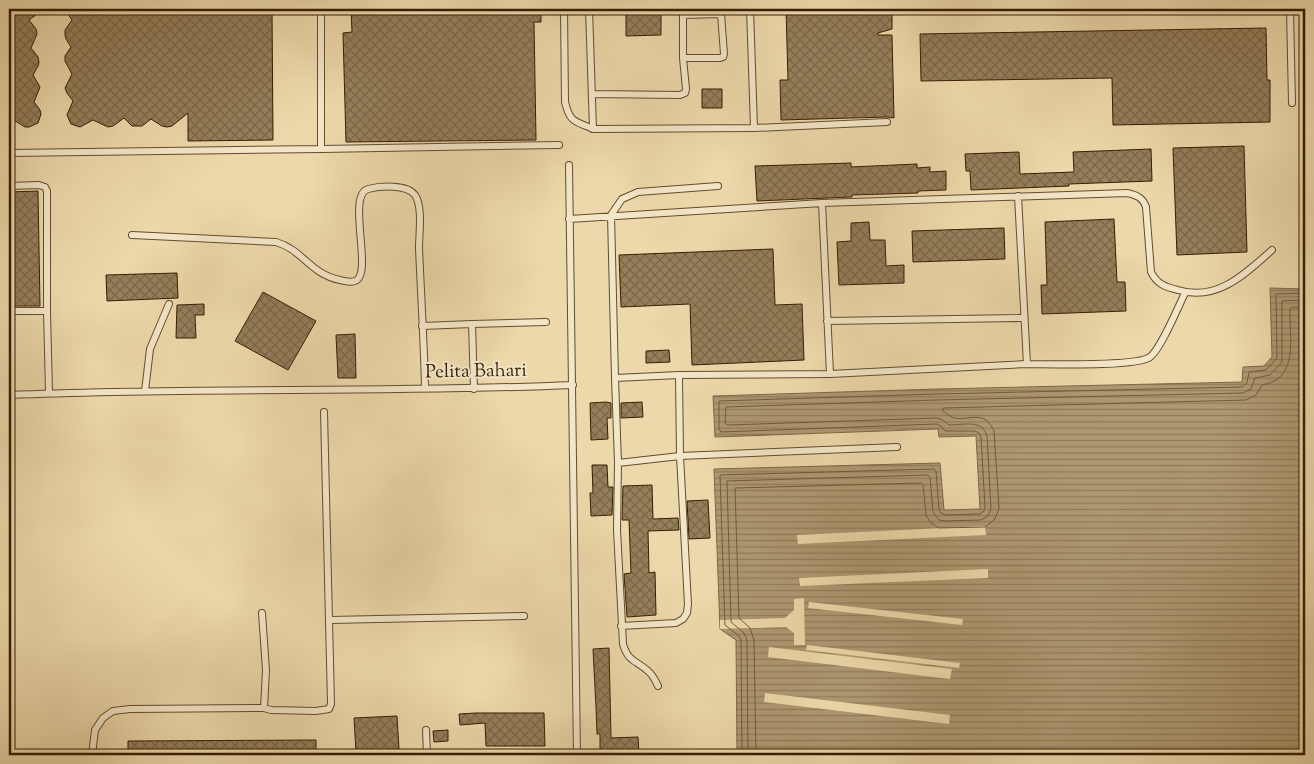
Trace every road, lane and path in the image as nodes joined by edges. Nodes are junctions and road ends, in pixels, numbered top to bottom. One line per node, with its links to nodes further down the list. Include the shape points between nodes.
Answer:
1 (321, 9): 15 (lane)
2 (564, 9): 13 (lane, via 565,102 574,121)
3 (589, 9): 9 (lane)
4 (750, 9): 12 (lane)
5 (1290, 9): 10 (lane)
6 (721, 11): 7 (lane); 8 (lane, via 723,57)
7 (682, 12): 8 (lane)
8 (683, 58): 9 (lane, via 685,93)
9 (593, 94): 13 (lane)
10 (1292, 103)
11 (888, 122): 12 (lane)
12 (754, 128): 13 (lane)
13 (593, 129)
14 (559, 145): 15 (lane)
15 (321, 148): 16 (lane)
16 (9, 154)
17 (568, 165): 23 (lane)
18 (9, 186): 28 (lane, via 39,185 47,191)
19 (718, 186): 22 (lane, via 638,192 622,200)
20 (1018, 196): 21 (lane); 26 (lane, via 1135,194 1146,208 1150,272 1164,287); 30 (lane)
21 (822, 203): 22 (lane); 31 (lane)
22 (611, 215): 23 (lane); 38 (lane)
23 (569, 219): 39 (lane)
24 (132, 235): 34 (lane, via 276,242 288,246 314,269 331,278 354,282 362,271 360,200 363,192 384,187 404,188 417,197 420,214)
25 (1272, 250): 26 (lane, via 1225,287 1207,292)
26 (1185, 292): 35 (lane, via 1150,358 1132,363)
27 (169, 304): 42 (lane, via 150,349)
28 (47, 311): 29 (lane); 43 (lane)
29 (9, 312)
30 (1024, 318): 31 (lane); 35 (lane)
31 (827, 321): 36 (lane)
32 (546, 322): 33 (lane)
33 (472, 324): 34 (lane); 41 (lane)
34 (422, 326): 40 (lane)
35 (1027, 364): 36 (lane)
36 (830, 374): 37 (lane)
37 (679, 375): 38 (lane); 47 (lane)
38 (615, 378): 48 (lane)
39 (573, 385): 41 (lane, Pelita Bahari); 59 (lane)
40 (425, 388): 41 (lane, Pelita Bahari); 42 (lane, Pelita Bahari)
41 (474, 389)
42 (145, 391): 43 (lane, Pelita Bahari)
43 (49, 393): 44 (lane, Pelita Bahari)
44 (9, 395)
45 (324, 412): 51 (lane)
46 (897, 447): 47 (lane)
47 (680, 456): 48 (lane); 52 (lane, via 687,613 676,622)
48 (618, 463): 52 (lane)
49 (262, 612): 54 (lane, via 266,670)
50 (524, 616): 51 (lane)
51 (330, 620): 54 (lane, via 329,709)
52 (621, 626): 53 (lane, via 626,654 647,670)
53 (658, 686)
54 (264, 708): 56 (lane, via 130,709 113,712 103,718 95,730)
55 (426, 730): 57 (lane)
56 (92, 755)
57 (427, 755)
58 (555, 755): 59 (lane)
59 (577, 755)

